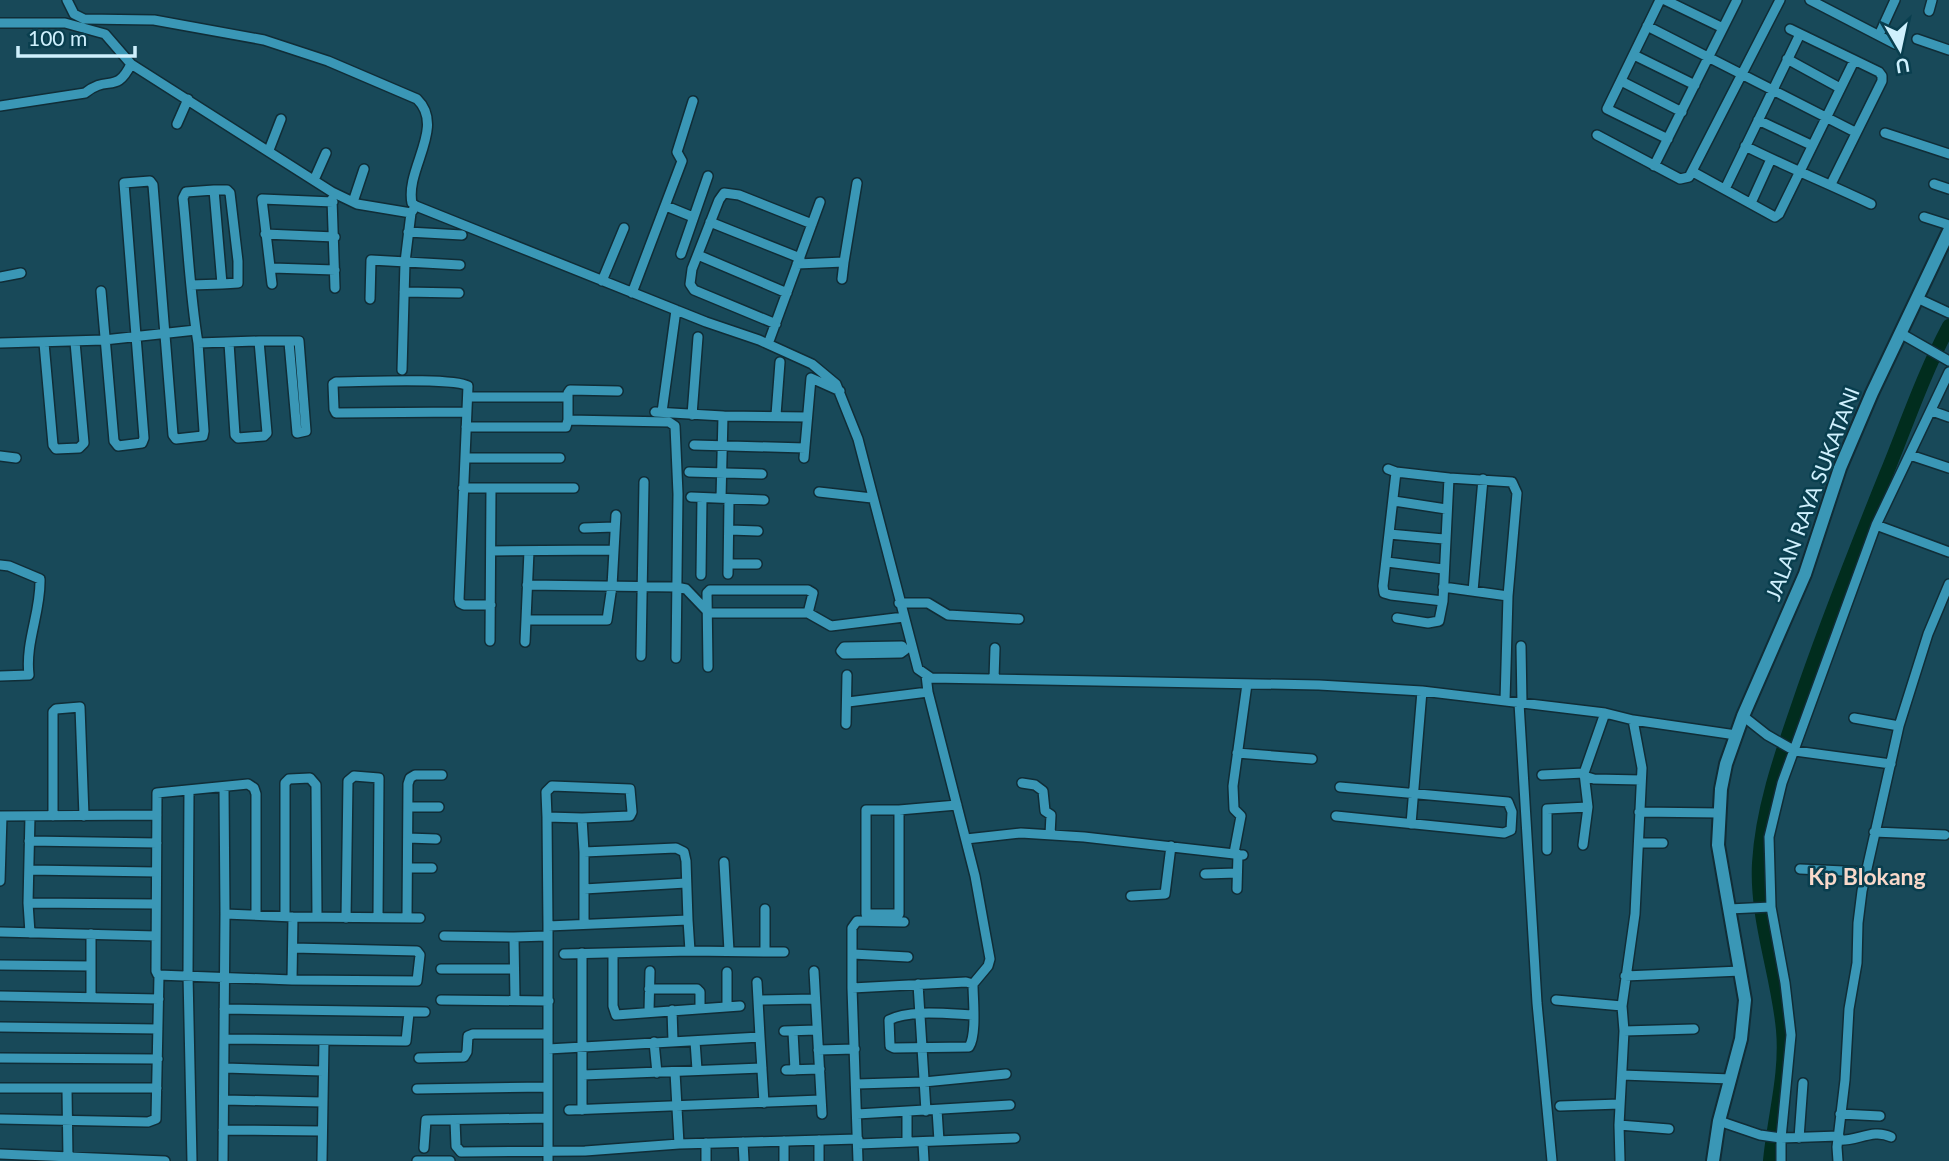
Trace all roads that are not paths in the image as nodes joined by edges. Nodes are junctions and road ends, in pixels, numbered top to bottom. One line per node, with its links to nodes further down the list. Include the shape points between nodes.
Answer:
1 (67, 0): 11 (street)
2 (1663, 0): 12 (street); 13 (street)
3 (1737, 0): 13 (street)
4 (1780, 0): 25 (street)
5 (1810, 0): 8 (street)
6 (1894, 0): 16 (street)
7 (1932, 0): 9 (street)
8 (1823, 3): 16 (street)
9 (1929, 11)
10 (0, 23): 11 (street)
11 (85, 23): 24 (street, via 105,34); 66 (street, via 154,20 264,40 417,99 425,107 429,123 410,188)
12 (1647, 26): 20 (street); 21 (street)
13 (1723, 28): 21 (street)
14 (1790, 29): 15 (street)
15 (1800, 34): 22 (street); 23 (street)
16 (1879, 36): 18 (street)
17 (1917, 40): 19 (street)
18 (1895, 44)
19 (1949, 50)
20 (1634, 55): 26 (street); 27 (street)
21 (1709, 58): 25 (street); 27 (street)
22 (1787, 59): 28 (street); 29 (street)
23 (1854, 61): 28 (street); 38 (street, via 1882,76)
24 (131, 64): 30 (street); 32 (street, via 119,82 96,85 85,93)
25 (1740, 74): 29 (street); 50 (street)
26 (1621, 81): 33 (street); 41 (street, via 1607,109)
27 (1695, 85): 33 (street)
28 (1840, 88): 34 (street)
29 (1772, 90): 34 (street); 36 (street)
30 (188, 99): 37 (street); 44 (street)
31 (693, 101): 65 (street, via 677,152 682,161)
32 (0, 106)
33 (1682, 112): 41 (street)
34 (1825, 117): 38 (street); 42 (street)
35 (281, 119): 44 (street)
36 (1758, 120): 42 (street); 43 (street)
37 (177, 124)
38 (1855, 132): 55 (street)
39 (1885, 133): 46 (street)
40 (1597, 135): 48 (street)
41 (1668, 139): 48 (street)
42 (1811, 145): 51 (street)
43 (1745, 146): 47 (street); 57 (street)
44 (269, 150): 53 (street)
45 (326, 153): 53 (street)
46 (1949, 154)
47 (1771, 159): 51 (street); 63 (street)
48 (1654, 166): 50 (street, via 1680,179)
49 (364, 169): 61 (street)
50 (1693, 172): 57 (street)
51 (1798, 173): 55 (street); 63 (street, via 1779,214)
52 (708, 176): 68 (street)
53 (314, 180): 60 (street)
54 (857, 183): 82 (street)
55 (1831, 184): 64 (street)
56 (1934, 184): 58 (street)
57 (1725, 189): 63 (street)
58 (1949, 189)
59 (214, 190): 90 (street); 90 (street, via 230,193 238,261 237,283); 92 (street, via 184,194)
60 (332, 197): 61 (street); 75 (street, via 262,199); 77 (street)
61 (353, 202): 66 (street)
62 (820, 202): 70 (street)
63 (1751, 203)
64 (1871, 204)
65 (666, 206): 68 (street); 97 (street)
66 (413, 210): 74 (street); 89 (street)
67 (1924, 216): 71 (street)
68 (693, 217): 78 (street)
69 (710, 222): 70 (street, via 721,196 728,192); 79 (street); 80 (street)
70 (812, 224): 80 (street)
71 (1949, 225)
72 (624, 228): 89 (street)
73 (1949, 231): 99 (main road, JALAN RAYA SUKATANI)
74 (408, 232): 76 (street); 81 (street)
75 (265, 234): 77 (street); 84 (street)
76 (462, 235)
77 (335, 237): 85 (street)
78 (681, 254)
79 (698, 255): 98 (street); 103 (street, via 689,279 694,290)
80 (798, 261): 82 (street); 98 (street)
81 (405, 262): 83 (street); 95 (street); 100 (street, via 371,260)
82 (845, 262): 88 (street)
83 (460, 265)
84 (272, 268): 85 (street); 91 (street)
85 (335, 270): 93 (street)
86 (21, 274): 87 (street)
87 (0, 277)
88 (842, 279)
89 (602, 281): 97 (street)
90 (222, 284): 92 (street)
91 (272, 284)
92 (191, 285): 104 (street)
93 (335, 288)
94 (101, 291): 109 (street)
95 (404, 292): 96 (street); 120 (street)
96 (459, 293)
97 (632, 293): 101 (street)
98 (787, 293): 103 (street)
99 (1917, 298): 102 (street); 106 (main road, JALAN RAYA SUKATANI)
100 (370, 299)
101 (676, 310): 117 (street); 128 (street, via 659,412)
102 (1945, 311)
103 (776, 324): 117 (street)
104 (196, 331): 105 (street); 115 (street)
105 (166, 332): 107 (street); 107 (street, via 153,185 150,181 126,181); 115 (street, via 176,439 203,436)
106 (1900, 333): 118 (street); 215 (main road, JALAN RAYA SUKATANI, via 1840,468 1805,574)
107 (135, 335): 109 (street); 109 (street, via 142,443 118,446 114,441)
108 (698, 337): 128 (street)
109 (104, 340): 111 (street)
110 (259, 341): 112 (street); 116 (street); 116 (street, via 267,433 238,438)
111 (75, 342): 114 (street); 114 (street, via 84,443 79,448 56,449)
112 (289, 342): 112 (street, via 297,433 306,432 299,341)
113 (0, 343): 114 (street)
114 (44, 343)
115 (198, 343): 116 (street)
116 (229, 343)
117 (768, 344): 123 (street, via 812,363)
118 (1946, 359)
119 (780, 362): 129 (street)
120 (401, 370)
121 (1949, 372): 126 (street)
122 (618, 391): 125 (street, via 570,390)
123 (840, 391): 131 (street, via 811,378); 157 (street)
124 (469, 397): 125 (street); 127 (street); 127 (street, via 468,386 458,382 333,384 336,413)
125 (568, 397): 133 (street)
126 (1932, 411): 132 (street); 138 (street)
127 (466, 412): 134 (street)
128 (692, 415): 130 (street)
129 (776, 415): 130 (street); 131 (street)
130 (723, 416): 136 (street)
131 (807, 417): 137 (street)
132 (1949, 417)
133 (568, 420): 134 (street, via 566,427); 183 (street, via 673,423 678,494)
134 (466, 427): 141 (street)
135 (694, 445): 136 (street)
136 (721, 446): 137 (street); 147 (street)
137 (805, 448): 143 (street)
138 (1910, 455): 144 (street); 163 (street)
139 (0, 456): 140 (street)
140 (16, 458)
141 (464, 458): 142 (street); 151 (street)
142 (560, 458)
143 (804, 458)
144 (1949, 468)
145 (689, 472): 147 (street)
146 (762, 474): 147 (street)
147 (721, 475): 158 (street)
148 (1449, 478): 149 (street); 160 (street, via 1392,470); 161 (street)
149 (1483, 479): 185 (street); 186 (street, via 1516,486)
150 (644, 482): 182 (street)
151 (463, 488): 152 (street); 189 (street, via 460,603)
152 (491, 488): 153 (street); 171 (street)
153 (574, 488)
154 (819, 492): 157 (street)
155 (691, 498): 156 (street)
156 (702, 498): 158 (street); 178 (street)
157 (872, 498): 188 (street)
158 (725, 499): 159 (street); 166 (street)
159 (764, 500)
160 (1394, 501): 161 (street); 168 (street)
161 (1446, 509): 169 (street)
162 (615, 515): 164 (street)
163 (1876, 525): 173 (street); 221 (street)
164 (615, 527): 165 (street); 170 (street)
165 (584, 528)
166 (730, 530): 167 (street); 175 (street, via 729,569)
167 (758, 531)
168 (1389, 534): 169 (street); 174 (street)
169 (1444, 539): 177 (street)
170 (614, 550): 172 (street); 181 (street)
171 (491, 551): 172 (street); 189 (street)
172 (529, 551): 180 (street)
173 (1949, 552)
174 (1387, 562): 177 (street); 187 (street, via 1384,593)
175 (757, 564)
176 (0, 565): 206 (street, via 40,579 29,675)
177 (1443, 569): 184 (street)
178 (701, 575)
179 (1949, 584): 219 (street)
180 (527, 585): 181 (street); 195 (street)
181 (612, 586): 182 (street); 195 (street, via 605,622)
182 (642, 586): 183 (street); 201 (street)
183 (676, 587): 191 (street, via 686,589); 202 (street)
184 (1443, 587): 185 (street); 187 (street)
185 (1473, 591): 186 (street)
186 (1508, 596): 211 (street)
187 (1443, 601): 193 (street, via 1439,621)
188 (899, 603): 192 (street); 194 (street, via 928,603 948,615)
189 (491, 605): 196 (street)
190 (808, 612): 191 (street); 191 (street, via 813,597 808,590 717,589 707,593); 192 (street, via 831,626)
191 (709, 613): 203 (street)
192 (904, 617): 200 (street)
193 (1397, 618)
194 (1019, 619)
195 (526, 620): 197 (street)
196 (490, 641)
197 (525, 642)
198 (1521, 646): 213 (street)
199 (995, 648): 207 (street)
200 (909, 650): 200 (street, via 844,654 841,651 844,647 902,646); 205 (street)
201 (642, 656)
202 (676, 658)
203 (708, 667)
204 (847, 675): 212 (street)
205 (926, 675): 207 (street); 210 (street)
206 (0, 676)
207 (994, 679): 208 (street)
208 (1248, 684): 209 (street); 222 (street)
209 (1422, 691): 211 (street); 233 (street)
210 (928, 692): 212 (street); 234 (street)
211 (1505, 701): 213 (street)
212 (848, 702): 218 (street)
213 (1520, 704): 214 (street); 446 (street, via 1537,1003)
214 (1605, 713): 217 (street); 227 (street)
215 (1743, 716): 220 (main road, JALAN RAYA SUKATANI); 221 (street)
216 (1854, 718): 219 (street)
217 (1633, 720): 220 (street); 228 (street)
218 (846, 724)
219 (1899, 726): 224 (street)
220 (1736, 735): 240 (main road, JALAN RAYA SUKATANI, via 1726,764)
221 (1792, 749): 224 (street); 281 (street, via 1769,837)
222 (1237, 753): 223 (street); 264 (street, via 1233,801 1241,816)
223 (1312, 760)
224 (1891, 764): 250 (street)
225 (442, 775): 235 (street, via 410,778)
226 (1542, 775): 227 (street)
227 (1584, 775): 228 (street); 237 (street)
228 (1641, 780): 239 (street)
229 (1023, 783): 251 (street, via 1044,791)
230 (224, 787): 232 (street); 284 (street); 285 (street, via 248,784 257,794)
231 (1340, 787): 233 (street)
232 (189, 790): 241 (street, via 158,793); 321 (street)
233 (1414, 793): 249 (street); 249 (street, via 1508,802 1511,830 1506,834)
234 (957, 805): 238 (street); 255 (street)
235 (409, 807): 236 (street); 253 (street)
236 (439, 807)
237 (1588, 807): 260 (street); 262 (street, via 1547,809)
238 (899, 810): 238 (street, via 899,914 866,914 866,810)
239 (1639, 812): 240 (street); 258 (street)
240 (1719, 813): 283 (main road, JALAN RAYA SUKATANI, via 1719,859)
241 (157, 815): 245 (street); 257 (street)
242 (1, 816): 243 (street); 274 (street)
243 (30, 816): 244 (street); 256 (street)
244 (53, 816): 245 (street); 245 (street, via 53,712 80,707)
245 (84, 816)
246 (1336, 816): 249 (street)
247 (547, 817): 248 (street); 248 (street, via 546,792 552,786 630,789 629,816); 295 (street)
248 (582, 818): 263 (street)
249 (1411, 824)
250 (1874, 832): 252 (street); 271 (street)
251 (1051, 835): 255 (street); 261 (street)
252 (1945, 835)
253 (408, 838): 254 (street); 266 (street)
254 (436, 839)
255 (966, 839): 327 (street, via 990,959)
256 (29, 841): 257 (street); 269 (street)
257 (157, 843): 270 (street)
258 (1639, 843): 259 (street); 323 (street)
259 (1663, 843)
260 (1583, 845)
261 (1171, 846): 264 (street); 278 (street, via 1165,894)
262 (1547, 850)
263 (584, 852): 275 (street, via 676,848 684,852); 276 (street)
264 (1238, 854): 272 (street)
265 (724, 862): 304 (street)
266 (408, 868): 267 (street); 290 (street)
267 (432, 868)
268 (1800, 869): 271 (street)
269 (29, 870): 270 (street); 279 (street)
270 (156, 872): 280 (street)
271 (1866, 872): 404 (street)
272 (1237, 873): 273 (street); 277 (street)
273 (1205, 874)
274 (0, 881)
275 (686, 883): 276 (street); 292 (street)
276 (584, 889): 294 (street)
277 (1237, 889)
278 (1132, 896)
279 (28, 903): 280 (street); 297 (street)
280 (156, 904): 299 (street)
281 (1769, 907): 283 (street); 416 (street, via 1791,1035)
282 (765, 909): 305 (street)
283 (1729, 909): 318 (main road, JALAN RAYA SUKATANI)
284 (225, 914): 285 (street); 322 (street)
285 (256, 915): 286 (street)
286 (289, 916): 287 (street); 287 (street, via 285,783 310,778 316,785); 302 (street)
287 (317, 917): 289 (street)
288 (377, 917): 289 (street); 289 (street, via 379,778 354,776 348,781); 290 (street)
289 (346, 918)
290 (407, 918): 291 (street)
291 (420, 918)
292 (688, 920): 294 (street); 303 (street)
293 (904, 922): 310 (street, via 857,921 852,928)
294 (584, 923): 295 (street)
295 (547, 931): 301 (street); 338 (street)
296 (0, 932): 297 (street)
297 (30, 933): 298 (street)
298 (91, 934): 299 (street); 313 (street)
299 (156, 936): 320 (street)
300 (444, 936): 301 (street)
301 (514, 937): 315 (street)
302 (293, 948): 324 (street); 324 (street, via 417,951 420,955 417,982)
303 (690, 951): 304 (street); 309 (street)
304 (729, 951): 305 (street)
305 (765, 952): 307 (street)
306 (582, 953): 308 (street); 309 (street); 362 (street)
307 (784, 953)
308 (564, 954)
309 (613, 954): 345 (street, via 614,1013)
310 (853, 954): 311 (street); 328 (street)
311 (908, 957)
312 (0, 965): 313 (street)
313 (91, 966): 331 (street)
314 (441, 969): 315 (street)
315 (514, 969): 335 (street)
316 (650, 971): 329 (street)
317 (814, 971): 333 (street)
318 (1741, 971): 323 (street); 380 (main road, JALAN RAYA SUKATANI, via 1743,1022)
319 (727, 972): 339 (street)
320 (159, 975): 321 (street); 332 (street)
321 (188, 975): 322 (street); 435 (street)
322 (223, 976): 324 (street); 343 (street)
323 (1625, 976): 341 (street)
324 (292, 980)
325 (757, 982): 336 (street)
326 (918, 984): 327 (street); 328 (street); 348 (street)
327 (973, 984): 349 (street)
328 (852, 988): 365 (street)
329 (649, 989): 342 (street, via 697,989); 345 (street)
330 (0, 996): 331 (street)
331 (91, 997): 332 (street)
332 (159, 999): 351 (street)
333 (815, 999): 336 (street); 353 (street)
334 (441, 1000): 335 (street)
335 (515, 1000): 338 (street)
336 (758, 1000): 356 (street)
337 (1556, 1000): 341 (street)
338 (549, 1001): 355 (street)
339 (727, 1006): 340 (street); 342 (street)
340 (740, 1006)
341 (1622, 1006): 354 (street)
342 (700, 1008): 344 (street)
343 (224, 1009): 346 (street); 357 (street)
344 (672, 1010): 345 (street); 359 (street)
345 (649, 1012)
346 (409, 1013): 347 (street); 358 (street, via 407,1041)
347 (425, 1013)
348 (919, 1014): 349 (street); 363 (street); 363 (street, via 889,1020 888,1040 894,1048)
349 (973, 1014): 363 (street, via 969,1047)
350 (0, 1027): 351 (street)
351 (158, 1029): 369 (street)
352 (1694, 1029): 354 (street)
353 (817, 1031): 366 (street); 372 (street, via 789,1031 790,1070)
354 (1624, 1031): 379 (street)
355 (548, 1034): 364 (street); 368 (street, via 472,1034 464,1057)
356 (760, 1037): 360 (street); 371 (street)
357 (224, 1039): 358 (street); 370 (street)
358 (324, 1041): 374 (street)
359 (673, 1041): 360 (street); 361 (street)
360 (695, 1041): 373 (street)
361 (654, 1042): 362 (street); 376 (street)
362 (583, 1045): 364 (street); 378 (street)
363 (921, 1048): 381 (street)
364 (548, 1049): 384 (street)
365 (855, 1049): 366 (street); 383 (street)
366 (818, 1050): 372 (street)
367 (0, 1058): 369 (street)
368 (419, 1058)
369 (158, 1059): 386 (street)
370 (225, 1068): 374 (street); 389 (street)
371 (762, 1068): 373 (street); 392 (street)
372 (820, 1069): 390 (street)
373 (697, 1070): 375 (street)
374 (323, 1072): 391 (street)
375 (675, 1072): 376 (street); 396 (street)
376 (657, 1073): 378 (street)
377 (1006, 1074): 381 (street)
378 (583, 1075): 398 (street)
379 (1622, 1075): 380 (street); 393 (street)
380 (1731, 1079): 410 (main road, JALAN RAYA SUKATANI)
381 (924, 1082): 383 (street); 400 (street)
382 (1803, 1083): 417 (street)
383 (857, 1084): 403 (street)
384 (547, 1087): 387 (street); 406 (street)
385 (0, 1088): 388 (street)
386 (158, 1088): 388 (street); 409 (street, via 154,1121)
387 (417, 1089)
388 (67, 1090): 409 (street)
389 (224, 1100): 391 (street); 413 (street)
390 (821, 1100): 392 (street); 402 (street)
391 (322, 1102): 414 (street)
392 (764, 1102): 396 (street)
393 (1620, 1104): 395 (street); 411 (street)
394 (1010, 1105): 399 (street)
395 (1560, 1106)
396 (677, 1107): 398 (street); 428 (street)
397 (569, 1110): 398 (street)
398 (582, 1110)
399 (937, 1110): 400 (street); 423 (street)
400 (926, 1111): 401 (street)
401 (907, 1112): 403 (street); 425 (street)
402 (822, 1114)
403 (857, 1114): 422 (street)
404 (1840, 1114): 405 (street); 418 (street)
405 (1880, 1116)
406 (547, 1118): 408 (street); 431 (street)
407 (0, 1119): 409 (street)
408 (455, 1120): 429 (street, via 421,1120); 431 (street, via 456,1146 461,1152)
409 (68, 1121): 433 (street)
410 (1719, 1121): 416 (street); 448 (main road, JALAN RAYA SUKATANI)
411 (1619, 1125): 412 (street); 447 (street)
412 (1669, 1129)
413 (223, 1130): 414 (street); 436 (street)
414 (321, 1131): 437 (street)
415 (1891, 1137): 418 (street)
416 (1780, 1138): 417 (street); 449 (street)
417 (1799, 1138): 418 (street)
418 (1838, 1138): 450 (street)
419 (1015, 1139): 423 (street)
420 (819, 1140): 421 (street); 422 (street); 443 (street)
421 (784, 1141): 424 (street); 442 (street)
422 (858, 1141): 425 (street); 444 (street)
423 (939, 1141): 427 (street)
424 (743, 1142): 426 (street); 441 (street)
425 (907, 1142): 427 (street)
426 (706, 1143): 428 (street); 440 (street)
427 (923, 1143): 445 (street)
428 (678, 1144): 432 (street)
429 (424, 1148)
430 (0, 1154): 433 (street)
431 (548, 1156): 432 (street)
432 (585, 1156)
433 (68, 1158): 434 (street)
434 (165, 1161)
435 (191, 1161)
436 (223, 1161)
437 (321, 1161)
438 (418, 1161): 439 (street)
439 (450, 1161)
440 (706, 1161)
441 (744, 1161)
442 (784, 1161)
443 (819, 1161)
444 (858, 1161)
445 (924, 1161)
446 (1552, 1161)
447 (1620, 1161)
448 (1713, 1161)
449 (1782, 1161)
450 (1838, 1161)

